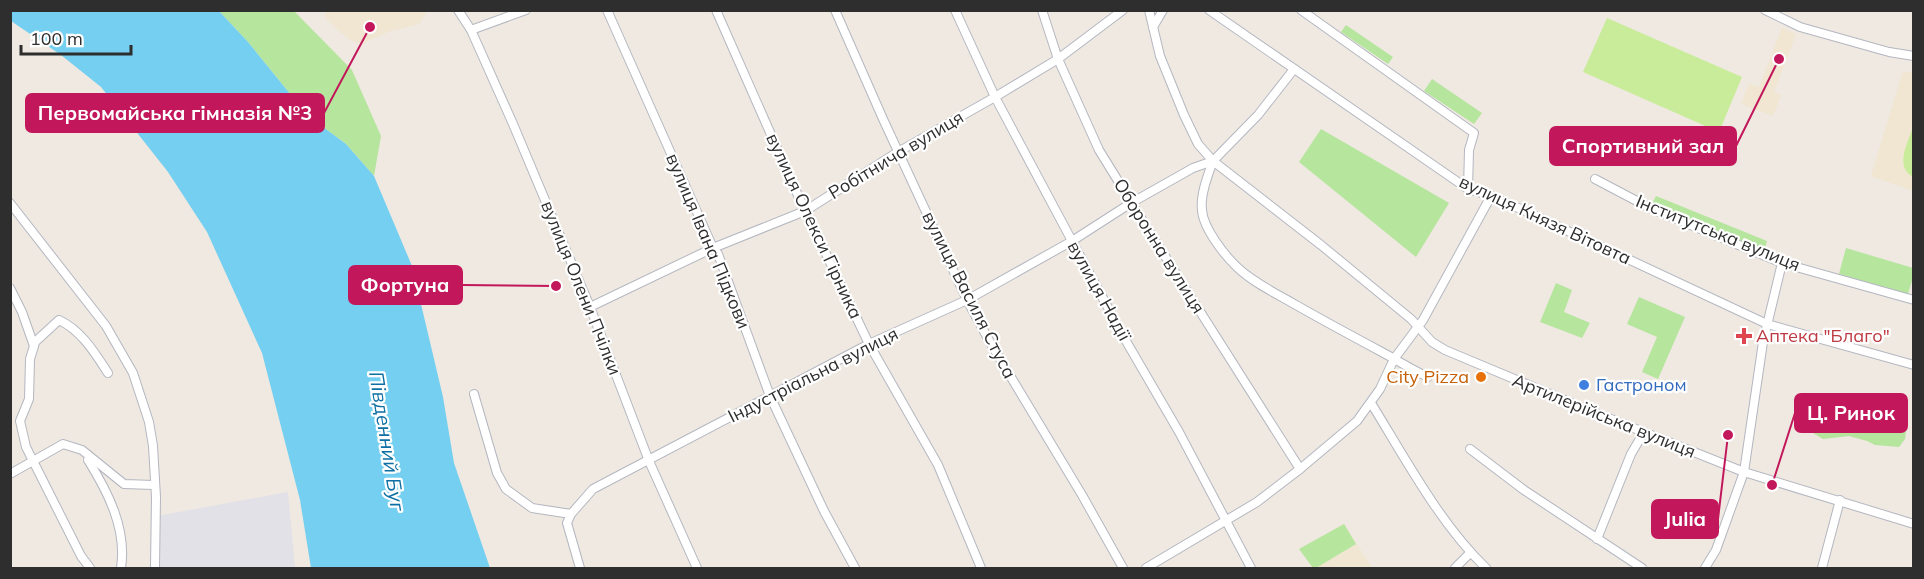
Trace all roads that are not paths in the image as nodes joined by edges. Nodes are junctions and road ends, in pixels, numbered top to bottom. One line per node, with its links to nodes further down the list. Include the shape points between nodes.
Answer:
1 (458, 10): 15 (street, вулиця Олени Пчілки)
2 (526, 10): 15 (street)
3 (607, 10): 29 (street, вулиця Івана Підкови)
4 (716, 10): 27 (street, вулиця Олекси Гірника)
5 (835, 10): 20 (street, вулиця Василя Стуса)
6 (955, 10): 19 (street, вулиця Надії)
7 (1042, 10): 17 (street, Оборонна вулиця)
8 (1123, 10): 17 (street, Робітнича вулиця)
9 (1149, 10): 14 (street, Артилерійська вулиця)
10 (1163, 10): 14 (street)
11 (1209, 10): 18 (street, вулиця Князя Вітовта)
12 (1301, 10): 23 (street, via 1474,133 1469,150)
13 (1765, 10): 16 (street, via 1800,27)
14 (1153, 27): 21 (street, Артилерійська вулиця, via 1160,56 1184,115 1198,144)
15 (471, 30): 34 (street, вулиця Олени Пчілки)
16 (1914, 56)
17 (1058, 58): 19 (street, Робітнича вулиця); 26 (street, Оборонна вулиця, via 1099,150)
18 (1294, 69): 21 (street, via 1258,115); 23 (street, вулиця Князя Вітовта)
19 (995, 97): 20 (street, Робітнича вулиця); 28 (street, вулиця Надії)
20 (898, 152): 27 (street, Робітнича вулиця); 32 (street, вулиця Василя Стуса)
21 (1213, 161): 26 (street, Індустріальна вулиця); 36 (street, Артилерійська вулиця); 39 (street, via 1202,211 1209,229 1239,268 1258,283)
22 (1595, 179): 30 (street, Інститутська вулиця, via 1652,209)
23 (1468, 189): 24 (street, вулиця Князя Вітовта)
24 (1491, 196): 35 (street, вулиця Князя Вітовта); 36 (street)
25 (10, 203): 54 (street, via 106,326 133,373 149,422)
26 (1131, 203): 28 (street, Індустріальна вулиця); 51 (street, Оборонна вулиця)
27 (805, 211): 29 (street, Робітнича вулиця); 37 (street, вулиця Олекси Гірника)
28 (1072, 241): 32 (street, Індустріальна вулиця); 57 (street, вулиця Надії)
29 (713, 248): 34 (street, Робітнича вулиця); 44 (street, вулиця Івана Підкови, via 734,294)
30 (1782, 263): 33 (street, Інститутська вулиця); 35 (street)
31 (10, 288): 38 (street)
32 (967, 300): 37 (street, Індустріальна вулиця); 68 (street, вулиця Василя Стуса)
33 (1914, 300)
34 (590, 307): 50 (street, вулиця Олени Пчілки)
35 (1767, 324): 40 (street, вулиця Князя Вітовта); 52 (street)
36 (1419, 327): 39 (street); 46 (street, Артилерійська вулиця, via 1445,350)
37 (869, 344): 44 (street, Індустріальна вулиця); 67 (street, вулиця Олекси Гірника, via 938,465)
38 (34, 346): 41 (street, via 59,320 87,343); 49 (street, via 29,399 20,421)
39 (1394, 359): 42 (street); 45 (street)
40 (1914, 365)
41 (108, 372)
42 (1428, 377)
43 (474, 394): 56 (street, via 497,473 506,489 532,508)
44 (770, 396): 50 (street, Індустріальна вулиця); 66 (street, вулиця Івана Підкови)
45 (1371, 403): 51 (street, via 1357,421); 60 (street)
46 (1644, 432): 52 (street, Артилерійська вулиця); 59 (street, via 1631,454)
47 (1470, 449): 59 (street)
48 (82, 450): 49 (street, via 63,444); 54 (street, via 124,484); 62 (street, via 116,514 123,547)
49 (32, 461): 53 (street); 61 (street)
50 (649, 461): 56 (street, Індустріальна вулиця, via 593,489); 65 (street, вулиця Олени Пчілки)
51 (1300, 469): 57 (street, via 1257,502)
52 (1744, 472): 55 (street, Артилерійська вулиця); 74 (street, via 1716,550)
53 (10, 474)
54 (154, 485): 63 (street)
55 (1840, 500): 58 (street, Артилерійська вулиця); 75 (street)
56 (571, 514): 64 (street, via 567,523)
57 (1224, 520): 69 (street); 70 (street, вулиця Надії)
58 (1914, 524)
59 (1598, 539): 73 (street)
60 (1470, 553): 71 (street); 72 (street)
61 (90, 568)
62 (121, 568)
63 (155, 568)
64 (580, 568)
65 (697, 568)
66 (855, 568)
67 (981, 568)
68 (1123, 568)
69 (1146, 568)
70 (1251, 568)
71 (1455, 568)
72 (1486, 568)
73 (1642, 568)
74 (1705, 568)
75 (1822, 568)

